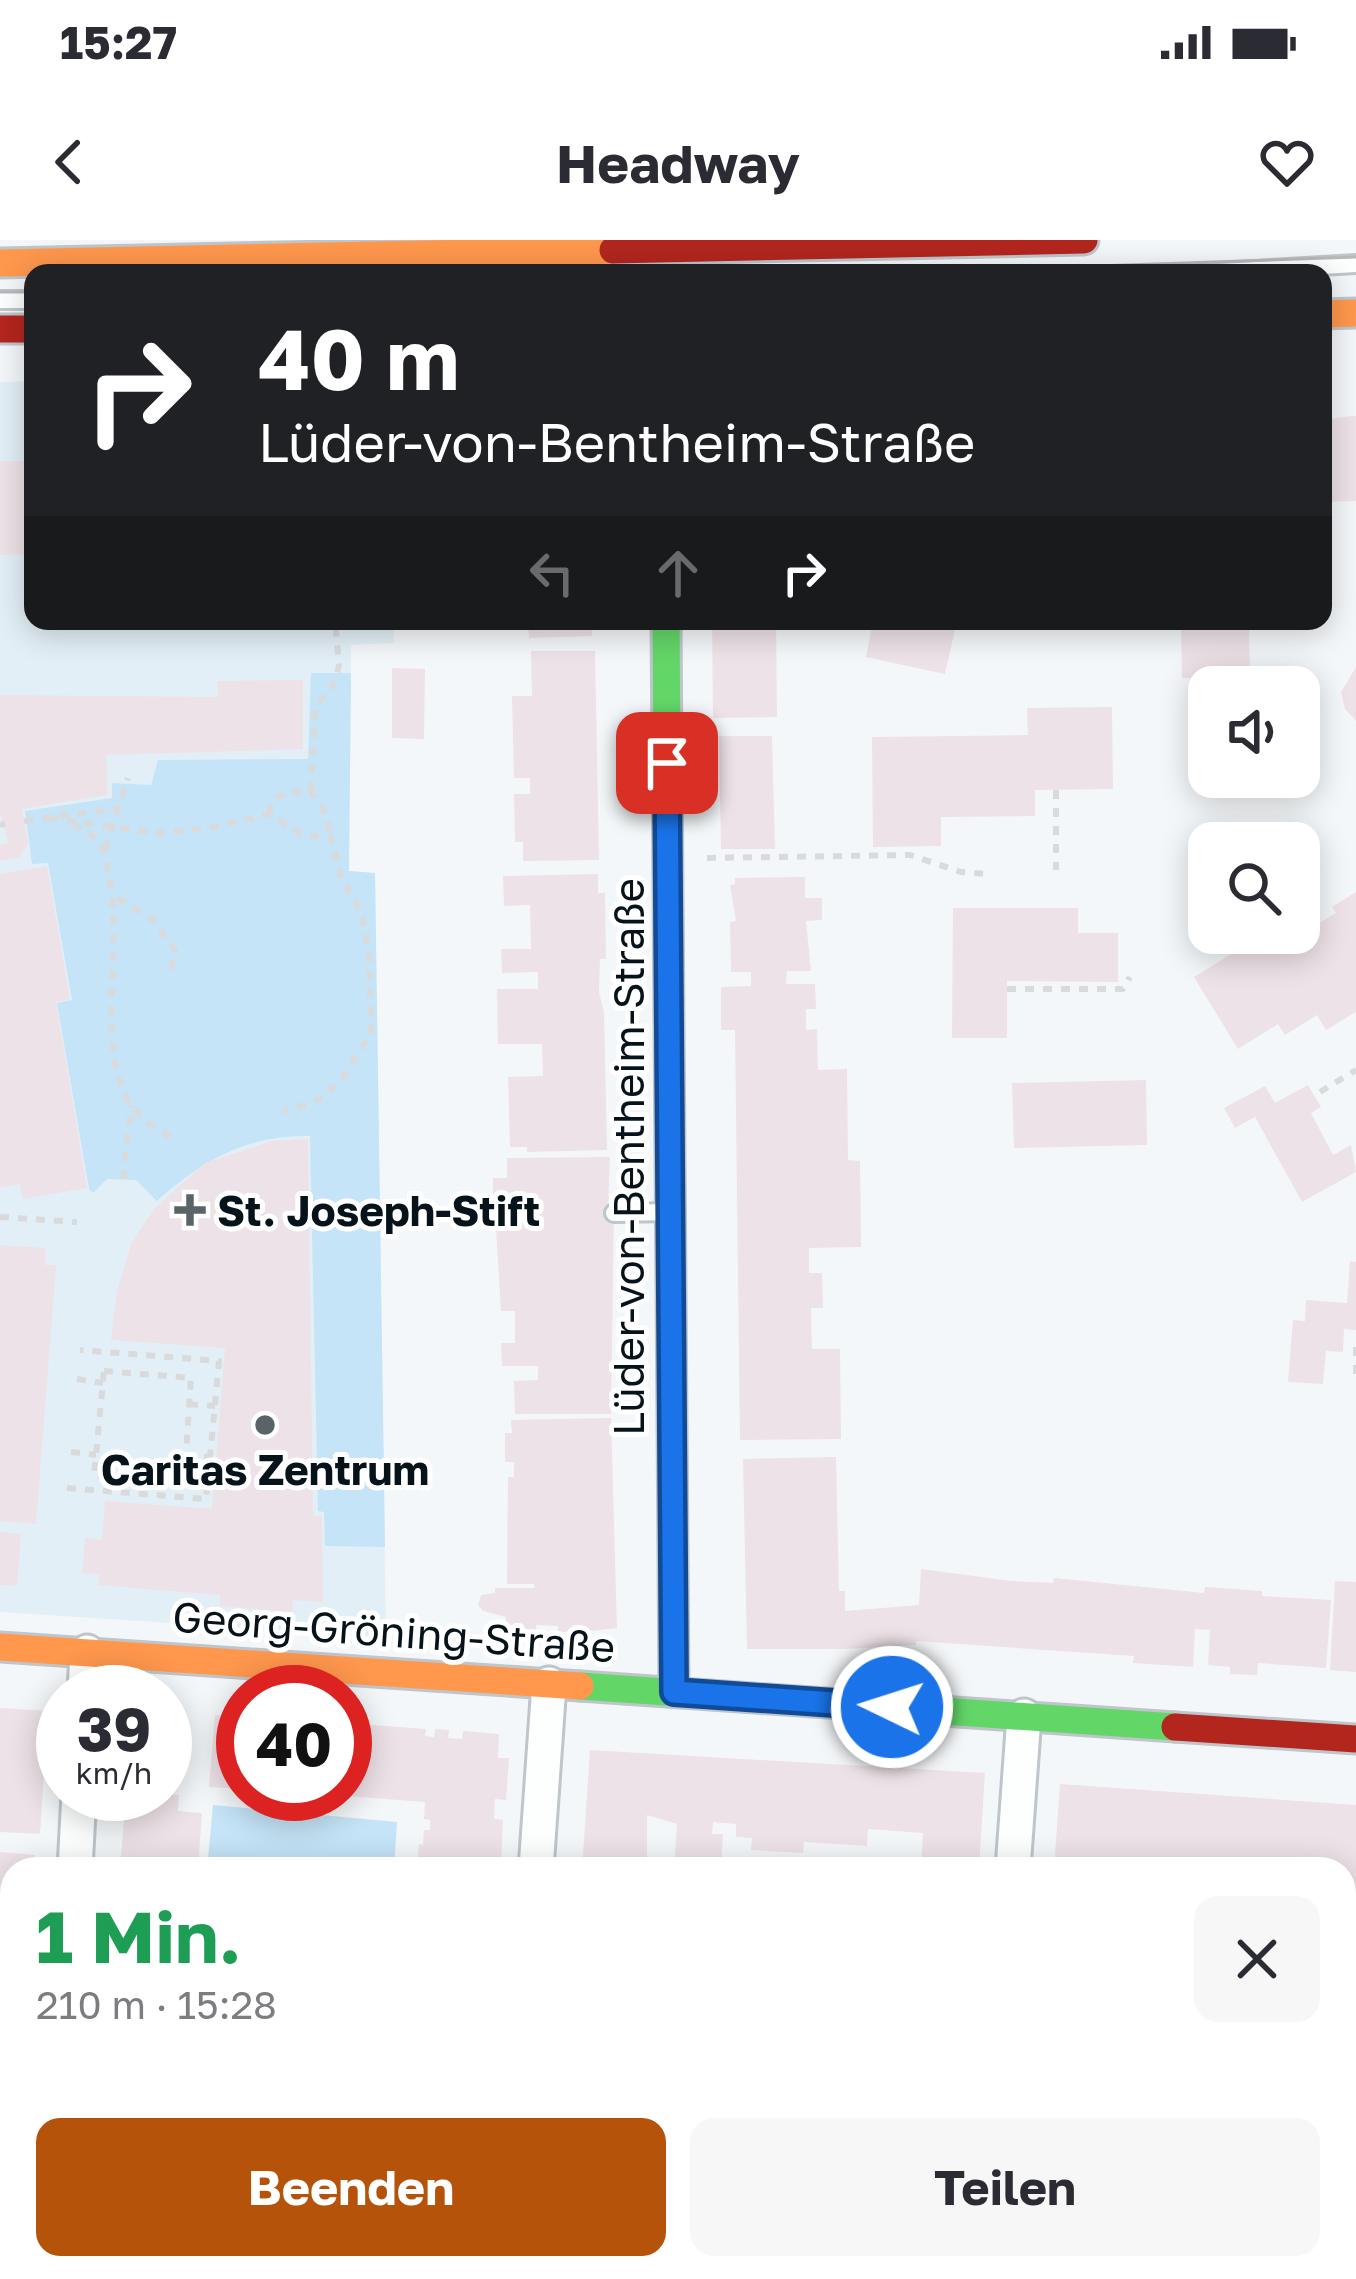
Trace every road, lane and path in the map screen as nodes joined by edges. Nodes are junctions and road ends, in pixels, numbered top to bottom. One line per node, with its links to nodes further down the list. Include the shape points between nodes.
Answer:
1 (1084, 240): 2 (street)
2 (851, 242): 3 (street)
3 (164, 250): 4 (street)
4 (0, 263)
5 (336, 630): 9 (path, via 339,666 315,707)
6 (666, 630): 18 (street, Lüder-von-Bentheim-Straße)
7 (128, 778): 10 (path)
8 (1056, 790): 19 (path)
9 (310, 791): 11 (path, via 286,792); 16 (path)
10 (118, 808): 12 (path); 15 (path)
11 (269, 814): 15 (path, via 157,833); 16 (path, via 305,836)
12 (49, 818): 13 (path); 14 (path)
13 (24, 821)
14 (70, 822): 15 (path); 17 (path, via 98,839)
15 (111, 828): 17 (path)
16 (331, 837): 28 (path, via 341,878 362,914 371,1033 339,1083 314,1103)
17 (104, 853): 21 (path)
18 (668, 858): 20 (path, via 910,855); 31 (street, Lüder-von-Bentheim-Straße)
19 (1057, 870)
20 (985, 874)
21 (115, 898): 22 (path, via 162,929 175,950); 27 (path, via 112,1026)
22 (170, 974)
23 (1130, 977): 24 (path, via 1123,989)
24 (1007, 989)
25 (1356, 1070): 26 (path)
26 (1320, 1092)
27 (131, 1105): 29 (path); 30 (path)
28 (282, 1111)
29 (175, 1140)
30 (123, 1179)
31 (670, 1212): 32 (lane); 55 (street, Lüder-von-Bentheim-Straße)
32 (614, 1213)
33 (0, 1216): 34 (path)
34 (77, 1222)
35 (1356, 1347): 39 (path)
36 (80, 1350): 37 (path)
37 (130, 1354): 38 (path); 43 (path, via 219,1361)
38 (130, 1372): 41 (path, via 104,1370); 42 (path, via 191,1378)
39 (1356, 1377)
40 (77, 1379): 41 (path)
41 (103, 1383): 45 (path)
42 (189, 1404): 43 (path); 46 (path)
43 (215, 1406): 47 (path)
44 (71, 1453): 45 (path)
45 (96, 1455): 48 (path, via 94,1476)
46 (186, 1456): 47 (path); 48 (path, via 184,1483)
47 (210, 1457): 50 (path, via 206,1499)
48 (122, 1479): 50 (path)
49 (67, 1488): 50 (path)
50 (120, 1492)
51 (0, 1647): 52 (street, Georg-Gröning-Straße)
52 (87, 1652): 53 (street); 54 (street, Georg-Gröning-Straße)
53 (86, 1665)
54 (549, 1684): 55 (street, Georg-Gröning-Straße); 60 (street)
55 (674, 1692): 56 (street, Georg-Gröning-Straße)
56 (1024, 1716): 57 (street, Georg-Gröning-Straße); 61 (street)
57 (1356, 1739)
58 (78, 1821): 59 (street)
59 (76, 1857)
60 (537, 1857)
61 (1014, 1857)

